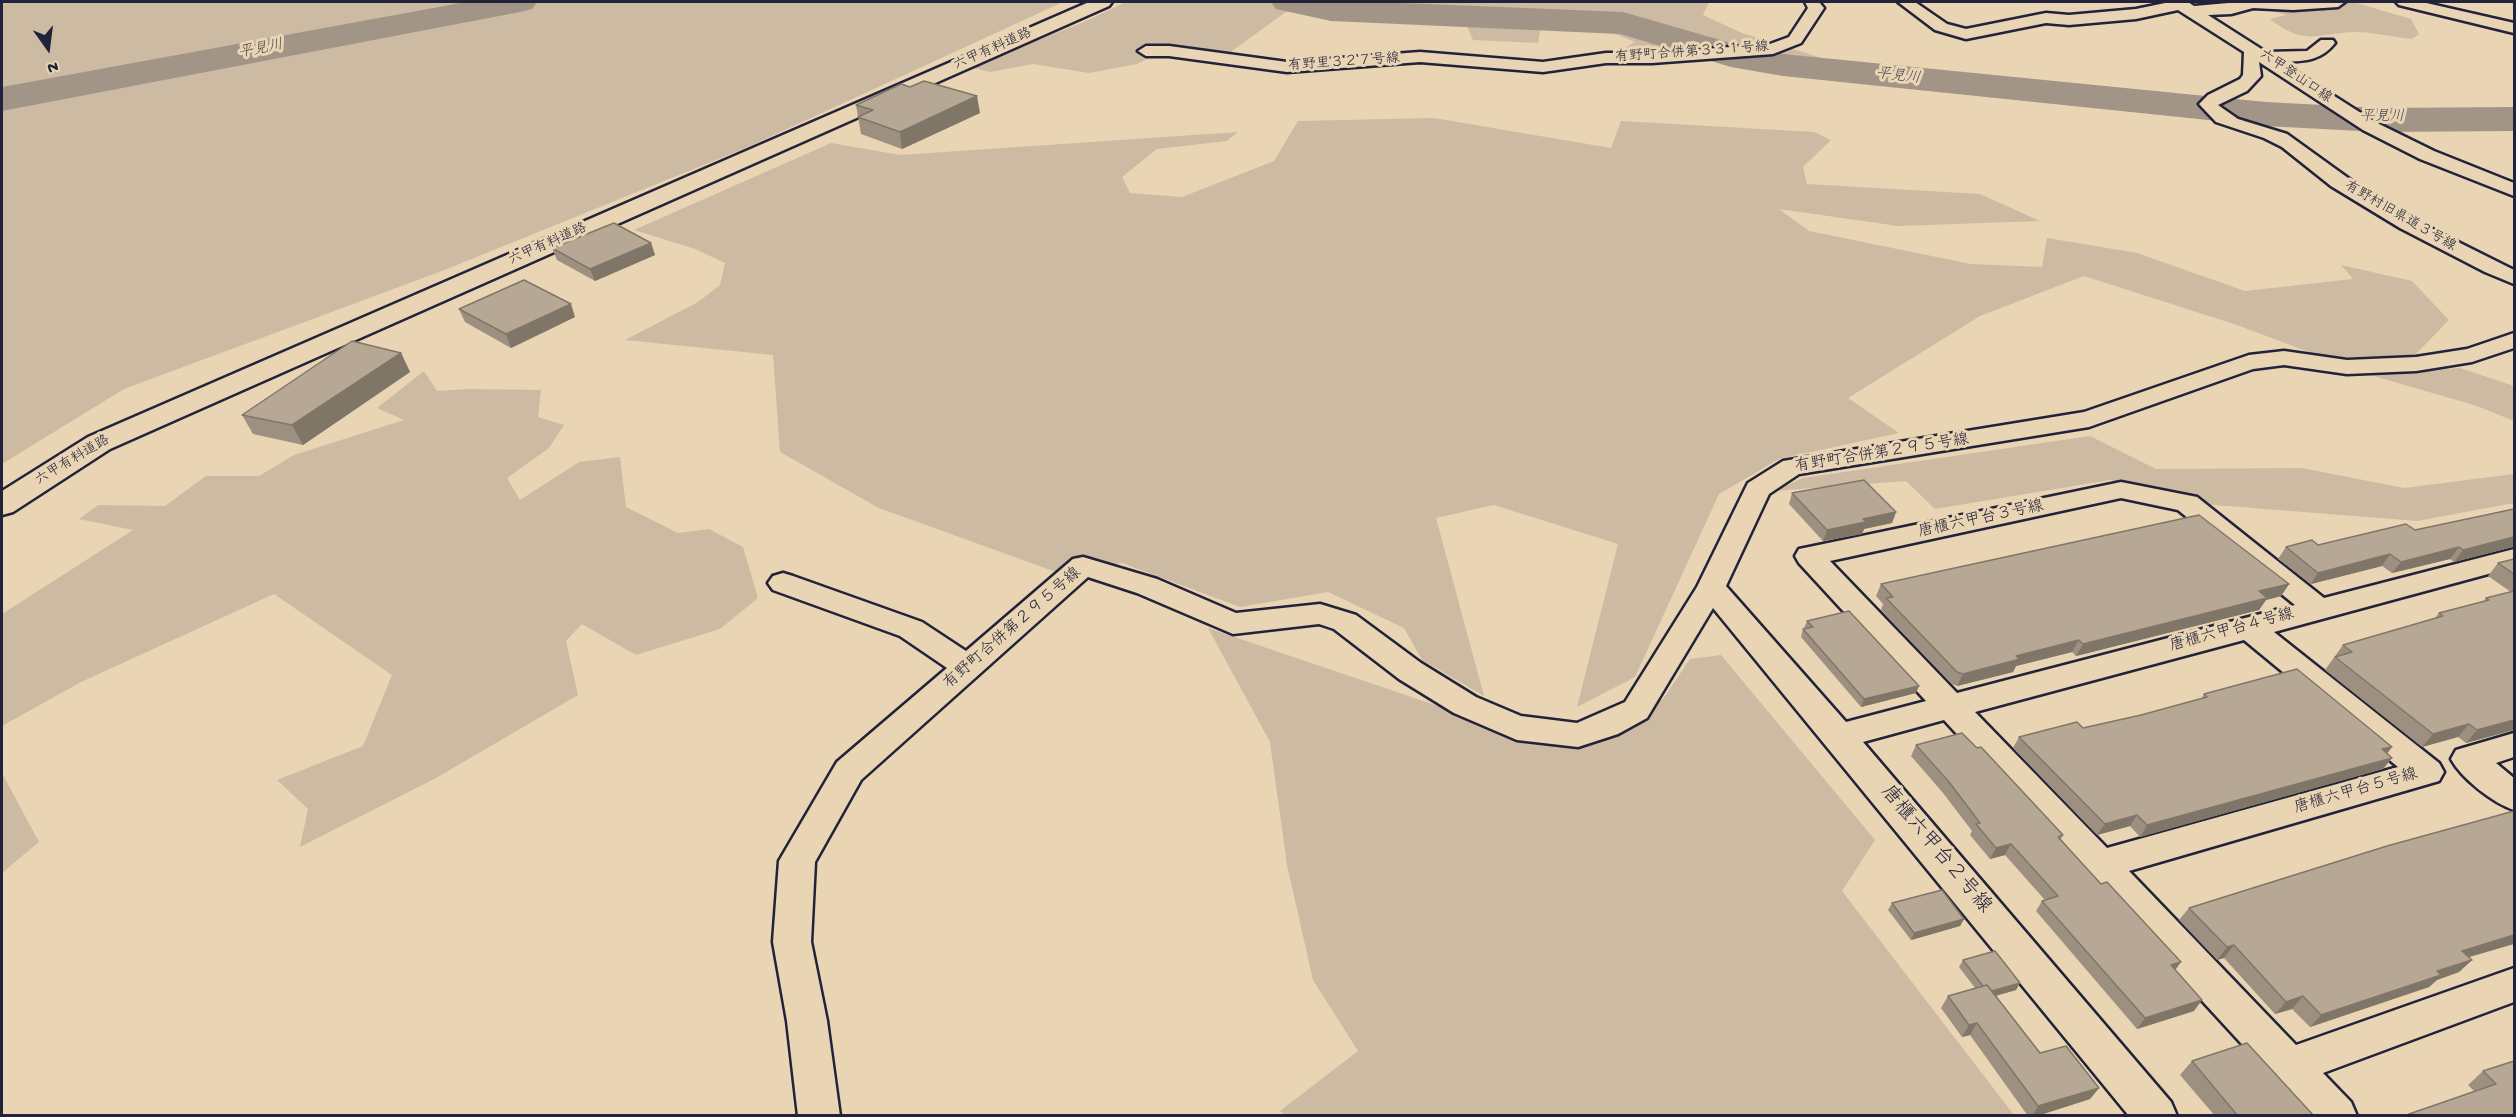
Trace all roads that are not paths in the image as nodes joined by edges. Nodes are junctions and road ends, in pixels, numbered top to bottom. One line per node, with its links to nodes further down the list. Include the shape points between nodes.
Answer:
1 (1103, 2): 19 (main road, 六甲有料道路, via 99,443)
2 (1812, 2): 15 (street, 有野町合併第３３１号線, via 1816,8 1795,40 1773,49 1606,58)
3 (1906, 2): 9 (street, via 1941,27 1966,34 2046,18 2069,20)
4 (2081, 2): 10 (street)
5 (2338, 2): 9 (street, via 2252,3 2231,9)
6 (2404, 2): 11 (street)
7 (2055, 3): 8 (street)
8 (2035, 6)
9 (2184, 6): 14 (street, 六甲登山口線)
10 (2097, 8)
11 (2514, 28)
12 (2327, 43): 14 (street, via 2311,56)
13 (1146, 51): 15 (street, 有野里３２７号線, via 1287,68 1420,57)
14 (2262, 55): 16 (street, 六甲登山口線, via 2369,126 2427,155); 17 (street, 有野村旧県道３号線, via 2250,55 2252,76 2242,89 2217,96 2211,109 2236,125 2288,143 2344,186 2403,222)
15 (1543, 67)
16 (2514, 190)
17 (2514, 278)
18 (2514, 340): 22 (street, 有野町合併第２９５号線, via 2472,355 2416,364 2347,368 2284,358 2249,363 2090,418 1792,467 1758,489)
19 (2, 504)
20 (2514, 558): 23 (street, 唐櫃六甲台４号線)
21 (783, 583): 25 (street, via 911,629)
22 (1711, 587): 25 (street, 有野町合併第２９５号線, via 1636,710 1578,735 1517,728 1465,705 1410,671 1345,622 1320,614 1233,624 1147,586 1083,566); 27 (street, 唐櫃六甲台２号線)
23 (2319, 609): 24 (street, 唐櫃六甲台４号線); 26 (street, 唐櫃六甲台３号線, via 2187,502 2121,490 1809,556)
24 (2248, 627): 26 (street, 唐櫃六甲台４号線); 30 (street, 唐櫃六甲台５号線, via 2427,772)
25 (968, 667): 33 (street, 有野町合併第２９５号線, via 849,771 797,861 792,942)
26 (1949, 705): 27 (street, 唐櫃六甲台４号線); 30 (street)
27 (1839, 736): 34 (street, 唐櫃六甲台２号線)
28 (2514, 745): 29 (street, via 2468,759)
29 (2514, 797)
30 (2099, 865): 32 (street)
31 (2514, 985): 32 (street)
32 (2290, 1066): 35 (street)
33 (819, 1116)
34 (2156, 1116)
35 (2336, 1116)

